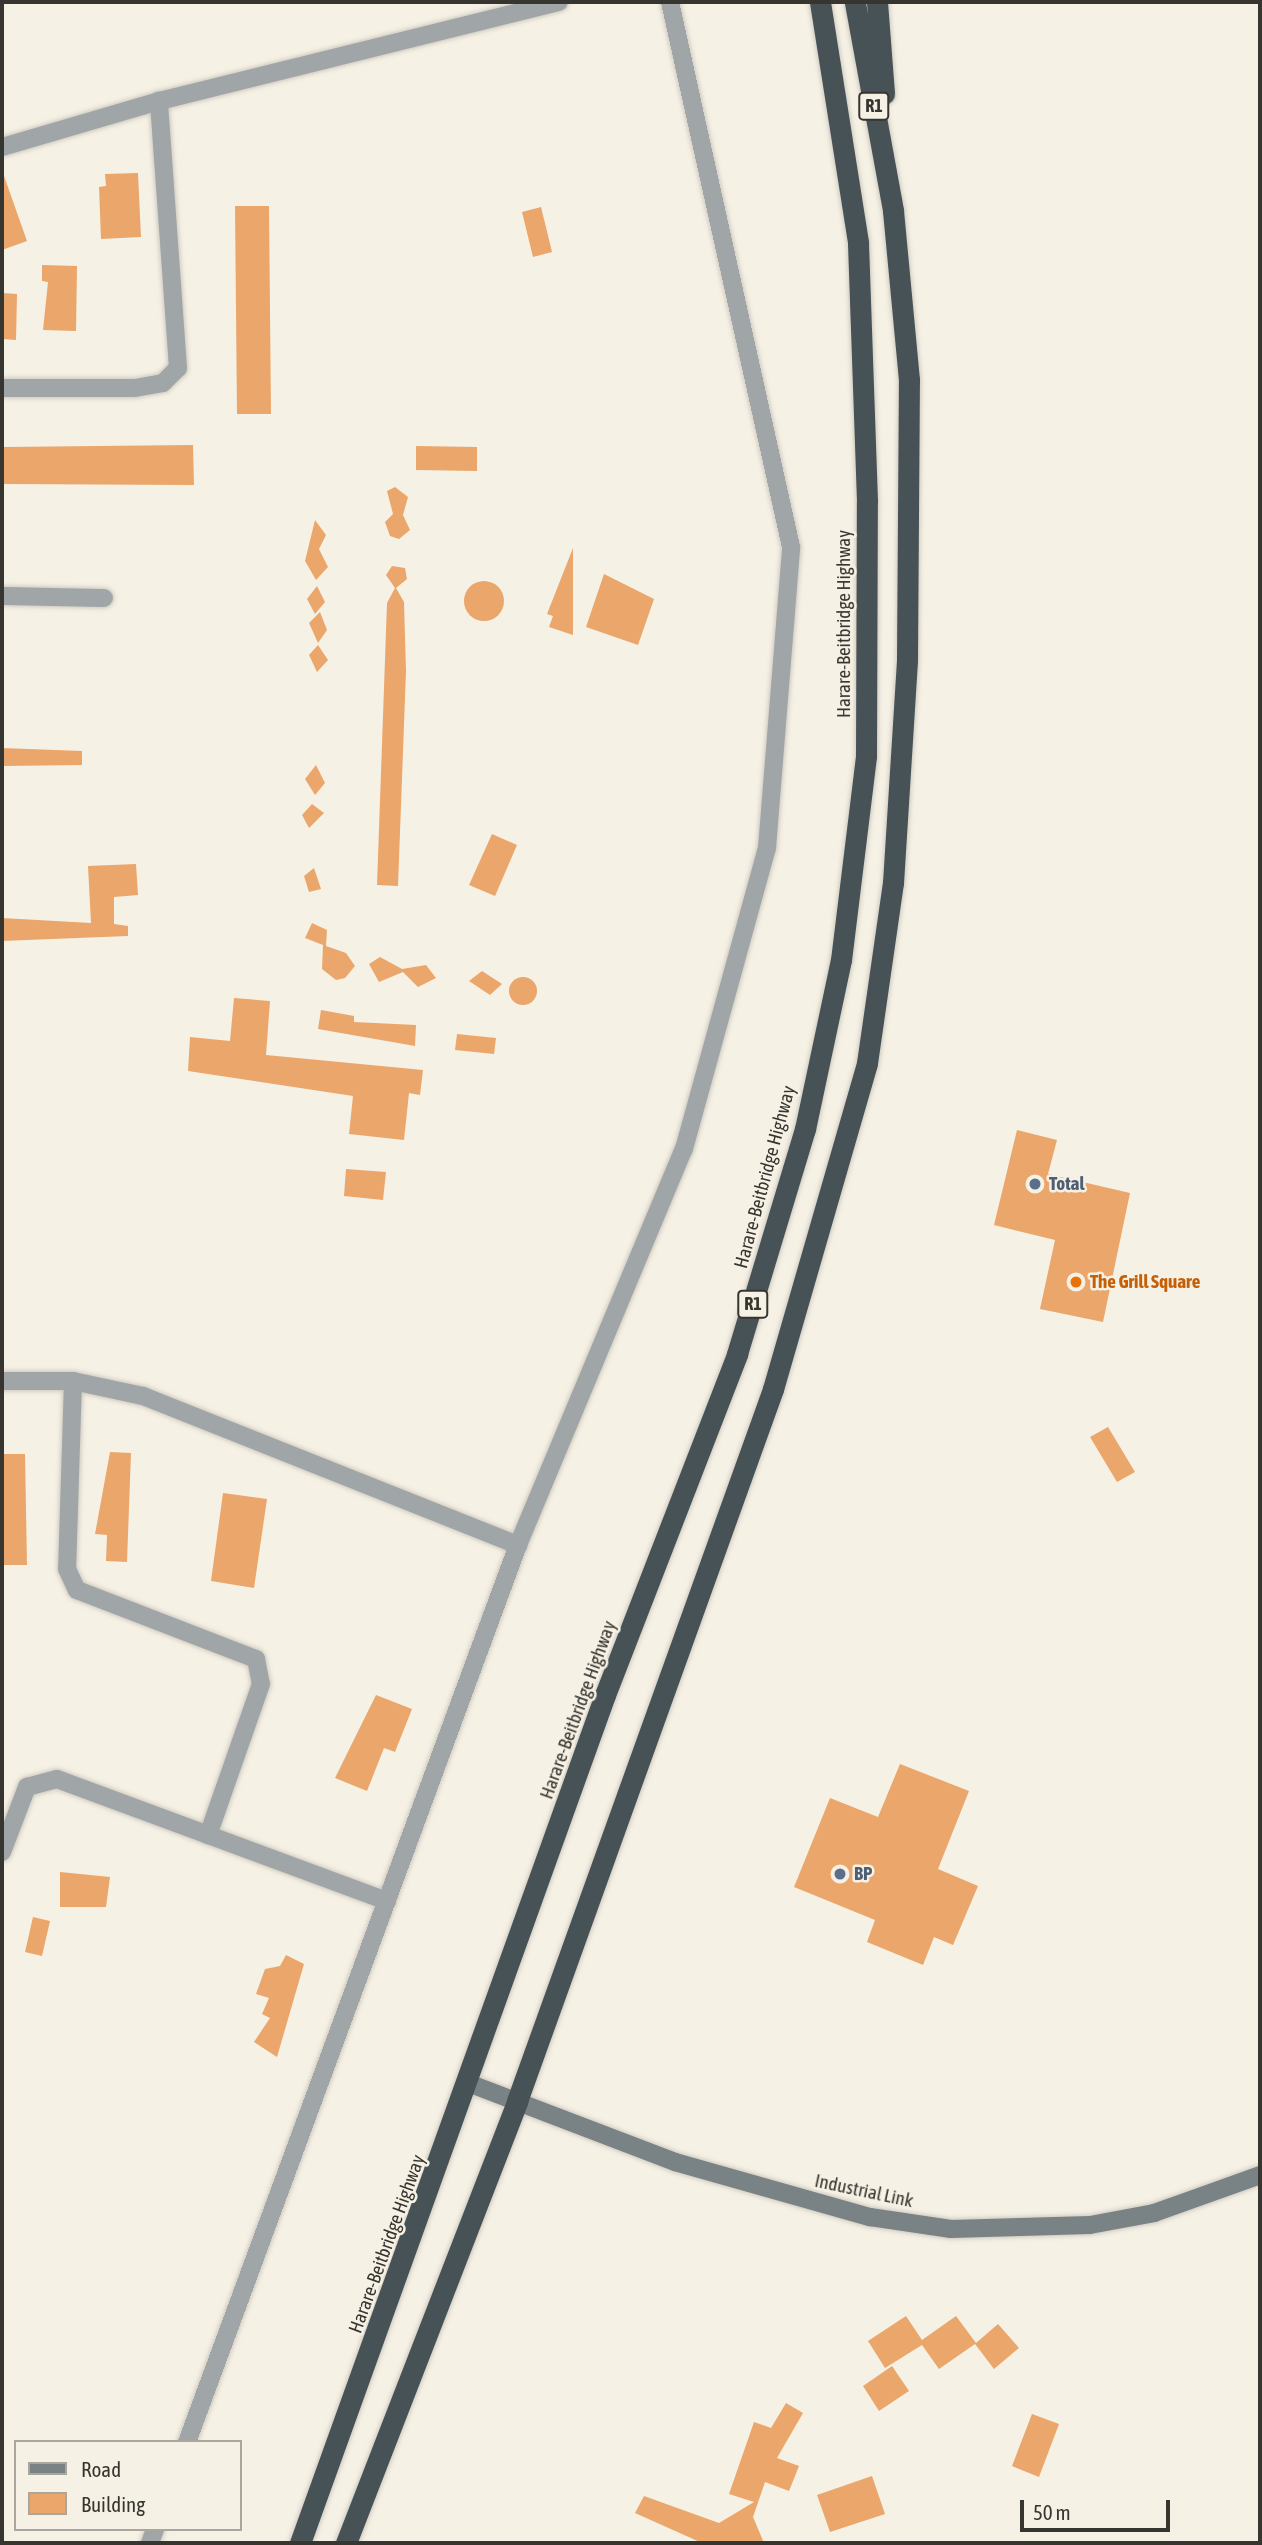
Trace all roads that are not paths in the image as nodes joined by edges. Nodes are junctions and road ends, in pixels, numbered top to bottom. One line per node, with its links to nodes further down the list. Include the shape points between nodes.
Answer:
1 (559, 2): 6 (street)
2 (670, 2): 14 (street, via 790,547 767,848 684,1149)
3 (820, 2): 18 (highway, Harare-Beitbridge Highway / R1, via 858,242 867,501 866,756 841,960 805,1129 737,1354 605,1695)
4 (855, 2): 8 (highway, R1)
5 (877, 2): 8 (highway, R1)
6 (159, 100): 7 (street); 9 (street, via 178,368 163,383 135,388)
7 (2, 147)
8 (893, 211): 19 (highway, R1, via 909,380 907,659 893,883 867,1063 773,1390)
9 (2, 388)
10 (2, 596): 11 (street)
11 (104, 598)
12 (2, 1381): 13 (street)
13 (73, 1381): 14 (street, via 143,1395); 15 (street, via 67,1569 77,1590 256,1659 261,1684)
14 (518, 1545): 17 (street)
15 (208, 1835): 16 (street, via 57,1779 27,1787); 17 (street)
16 (2, 1852)
17 (387, 1901): 21 (street)
18 (471, 2084): 19 (street, Industrial Link); 22 (highway, Harare-Beitbridge Highway / R1)
19 (517, 2101): 20 (street, Industrial Link, via 675,2162 870,2217 951,2229 1090,2225 1154,2213); 23 (highway, R1)
20 (1260, 2175)
21 (188, 2440)
22 (300, 2543)
23 (346, 2543)

